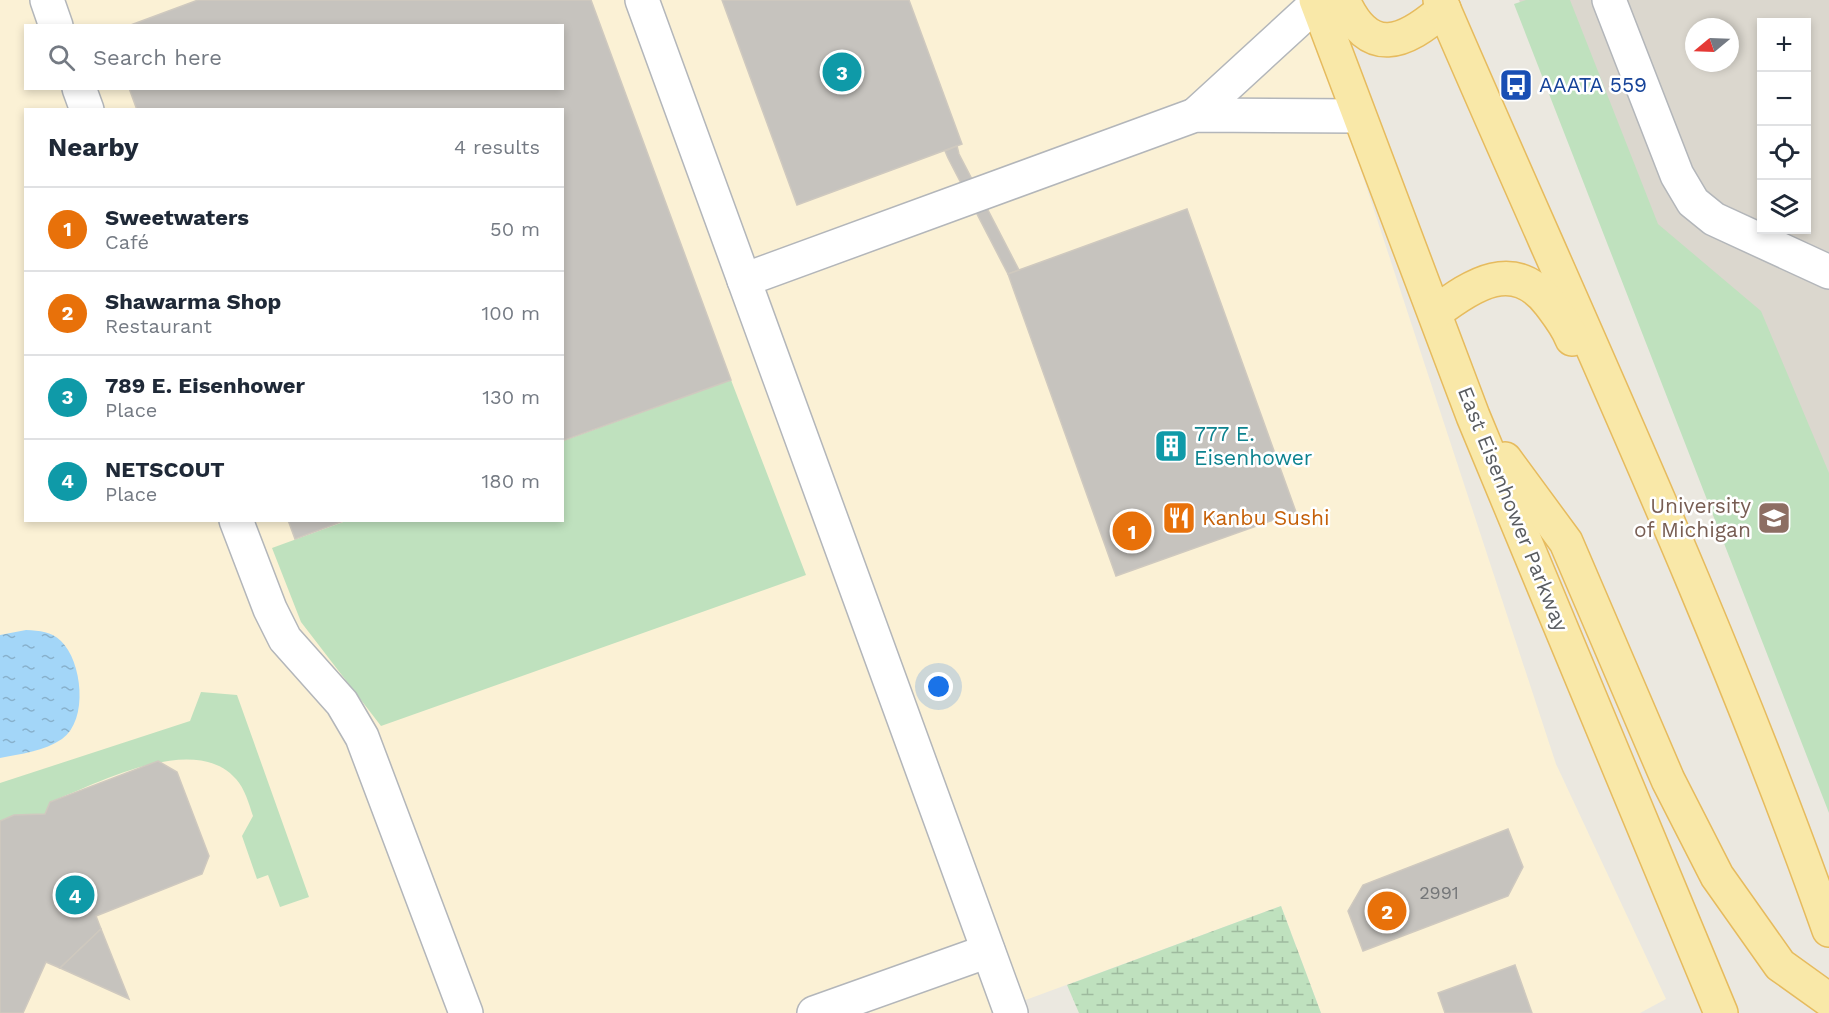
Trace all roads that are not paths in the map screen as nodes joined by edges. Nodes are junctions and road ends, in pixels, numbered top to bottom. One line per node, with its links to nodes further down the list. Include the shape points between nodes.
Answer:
1 (47, 0): 6 (lane)
2 (642, 0): 12 (lane)
3 (1609, 0): 11 (lane, via 1677,175 1693,202 1714,219)
4 (1325, 1): 5 (main road, via 1369,36 1384,40 1403,38 1424,26); 9 (lane); 10 (main road, East Eisenhower Parkway)
5 (1449, 3): 16 (main road, via 1678,543)
6 (55, 24)
7 (80, 90): 8 (lane)
8 (86, 108)
9 (1195, 115): 10 (lane); 12 (lane)
10 (1358, 116): 13 (main road, East Eisenhower Parkway)
11 (1829, 272)
12 (744, 280): 18 (lane)
13 (1435, 313): 14 (main road, East Eisenhower Parkway); 16 (main road, via 1458,295 1485,282 1512,277 1538,287 1567,326 1735,738)
14 (1473, 416): 19 (main road, via 1566,542 1668,780 1717,876 1780,965); 23 (main road, East Eisenhower Parkway)
15 (237, 522): 20 (lane, via 285,639 342,703 362,737)
16 (1808, 869): 17 (main road)
17 (1829, 930)
18 (988, 951): 21 (lane); 22 (lane)
19 (1829, 1000)
20 (466, 1013)
21 (814, 1013)
22 (1011, 1013)
23 (1721, 1013)

